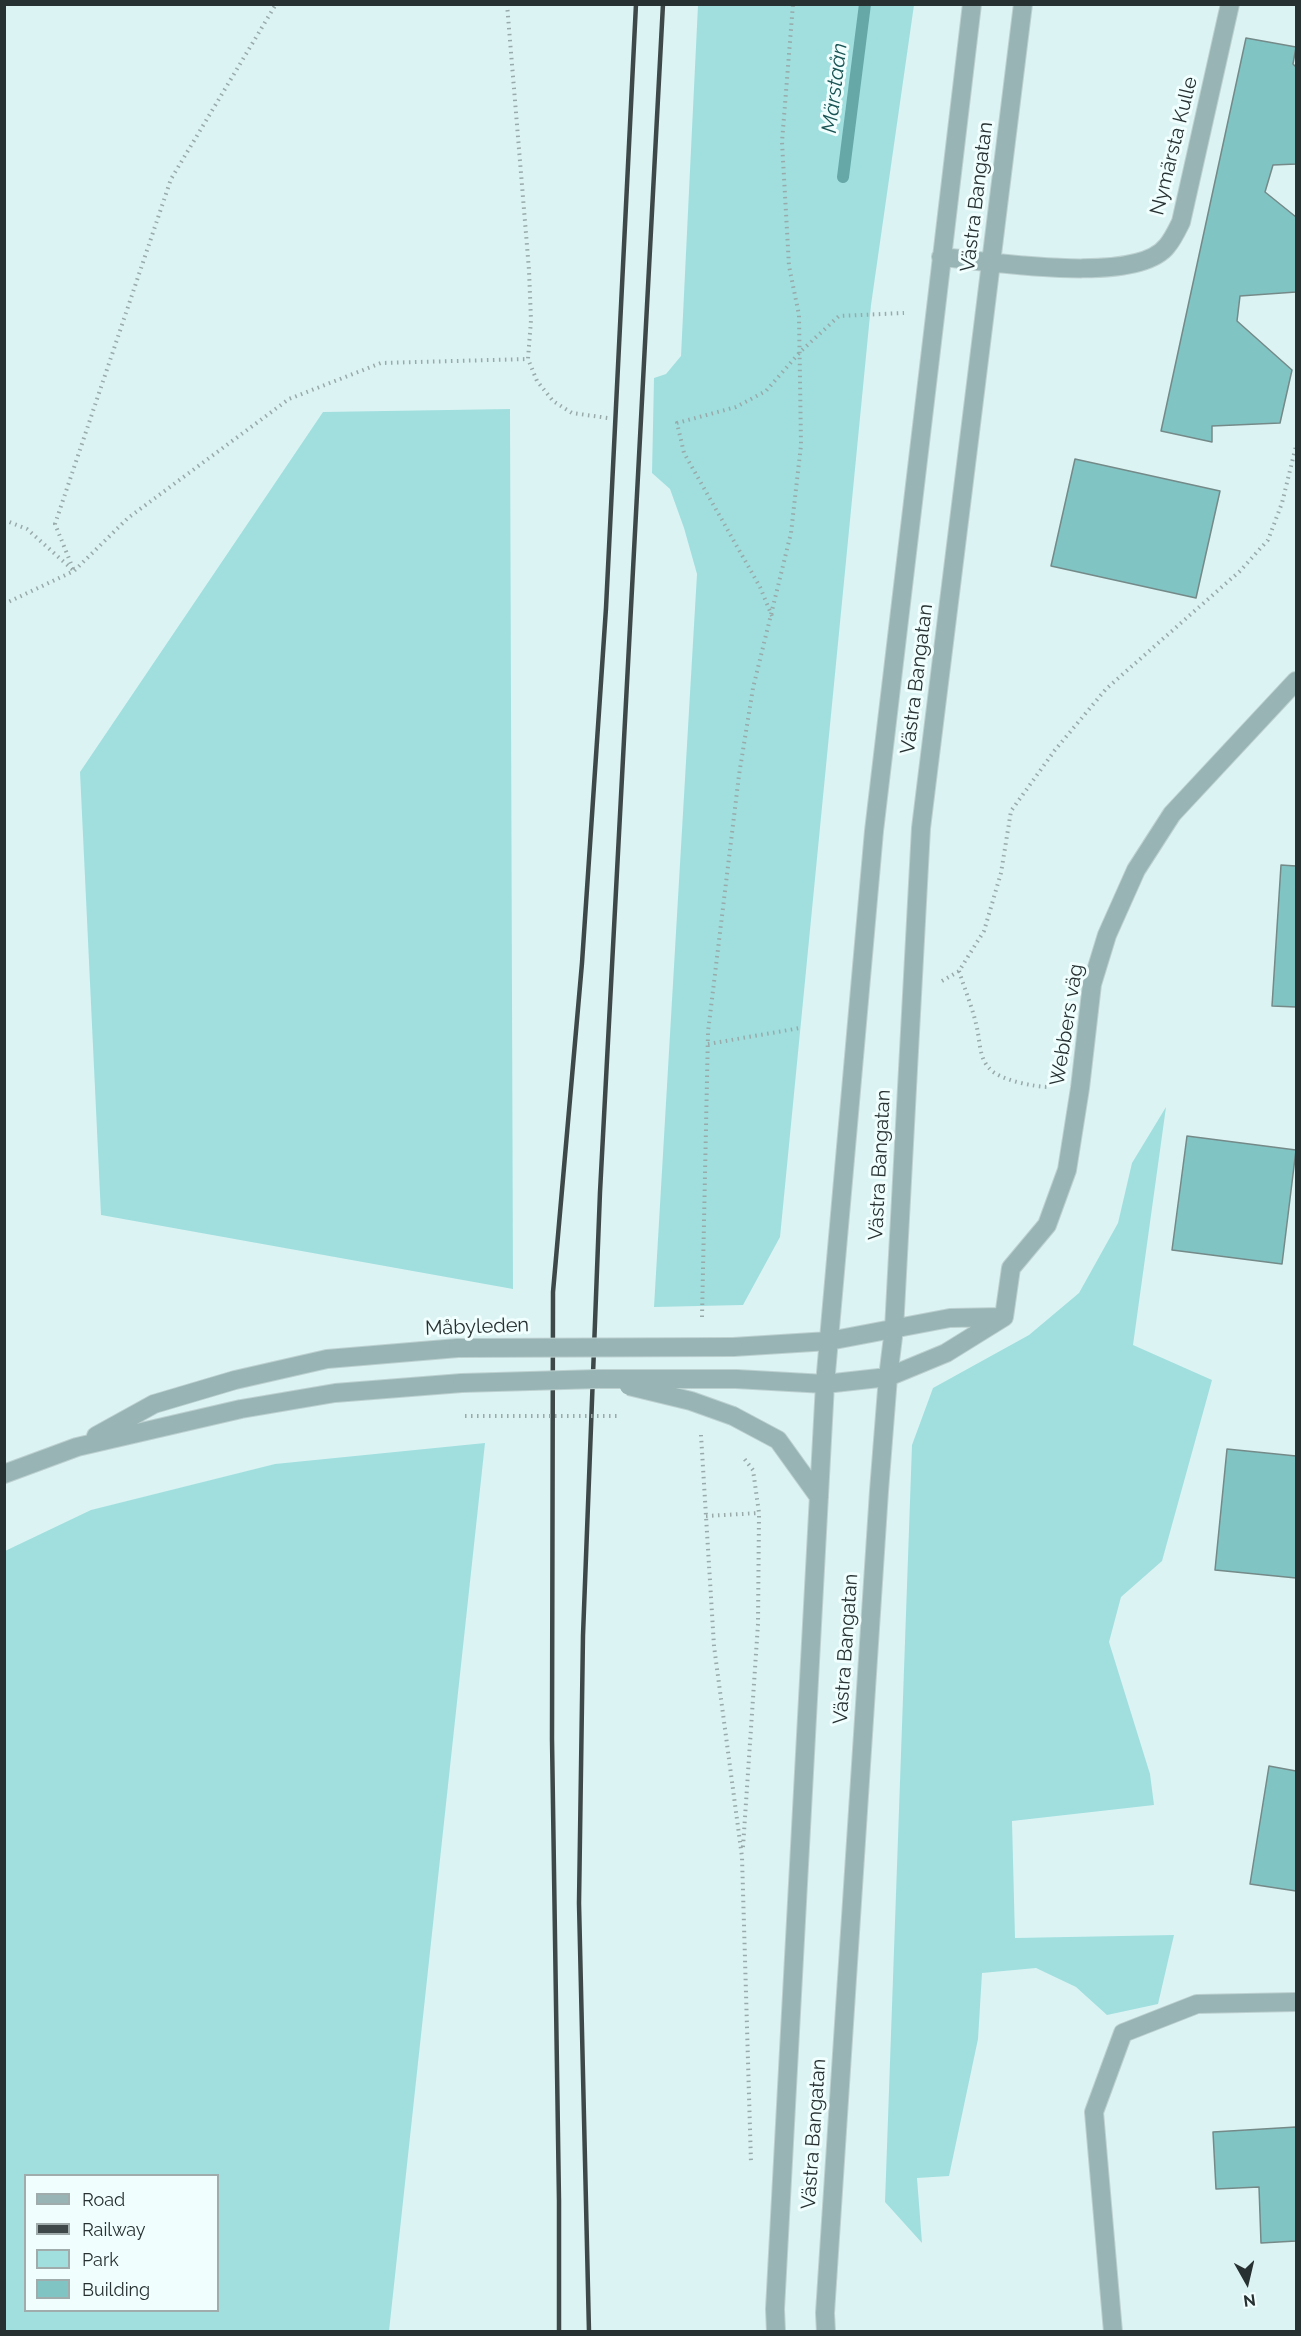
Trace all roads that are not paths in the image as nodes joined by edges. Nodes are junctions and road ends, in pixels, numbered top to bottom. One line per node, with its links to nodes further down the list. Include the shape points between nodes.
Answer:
1 (972, 4): 4 (street, Västra Bangatan)
2 (1023, 4): 5 (street, Västra Bangatan)
3 (1230, 4): 5 (street, Nymärsta Kulle, via 1181,222 1167,248 1137,264 1105,269)
4 (942, 257): 5 (street, Nymärsta Kulle); 9 (street, Västra Bangatan, via 874,831)
5 (993, 262): 8 (street, Västra Bangatan, via 921,828)
6 (1296, 681): 7 (street, Webbers väg, via 1172,814 1136,870 1107,935 1092,984 1067,1170 1047,1225 1011,1268)
7 (1004, 1317): 8 (street, via 950,1318); 10 (street, via 946,1353)
8 (894, 1329): 9 (street, Måbyleden); 10 (street, Västra Bangatan)
9 (829, 1341): 12 (street, Västra Bangatan); 13 (street, Måbyleden, bridge, via 733,1347 458,1348 327,1359 153,1404)
10 (888, 1377): 12 (street, Måbyleden); 18 (street, Västra Bangatan)
11 (598, 1379): 12 (street, Måbyleden, bridge, via 736,1379); 13 (street, Måbyleden, bridge, via 462,1383 335,1393); 15 (street, bridge, via 691,1401 733,1416 778,1440)
12 (825, 1384): 15 (street, Västra Bangatan)
13 (77, 1447): 14 (street, Måbyleden)
14 (4, 1474)
15 (819, 1497): 17 (street, Västra Bangatan)
16 (1296, 2002): 19 (street, via 1197,2004 1123,2033 1094,2112)
17 (776, 2331)
18 (826, 2331)
19 (1113, 2331)

